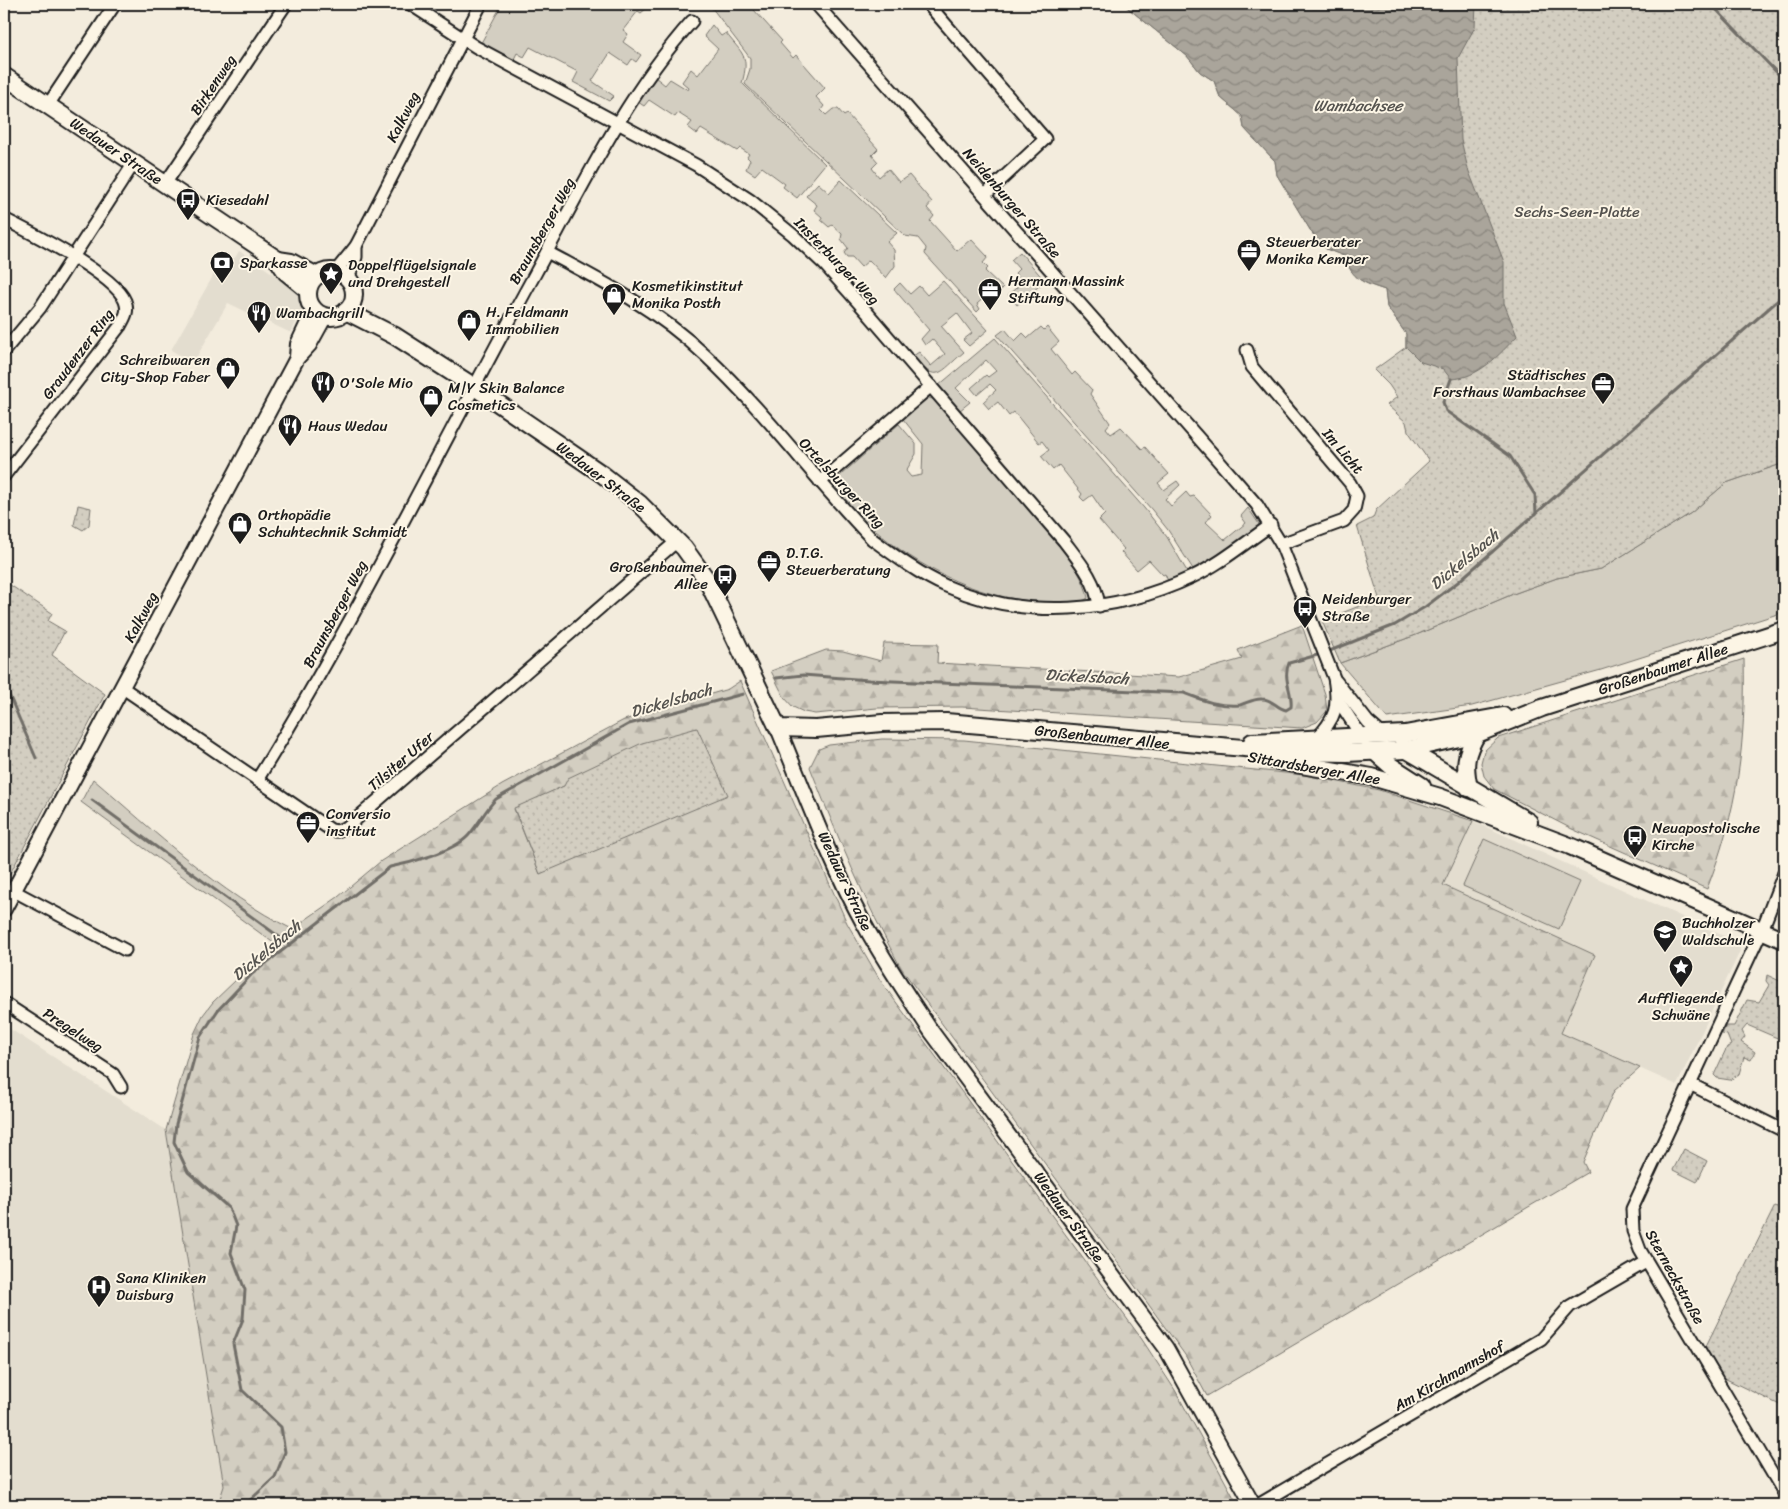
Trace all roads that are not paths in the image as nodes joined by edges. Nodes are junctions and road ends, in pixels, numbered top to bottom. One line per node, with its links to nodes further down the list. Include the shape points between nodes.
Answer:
1 (115, 4): 10 (street)
2 (286, 4): 13 (street, Birkenweg)
3 (410, 4): 8 (street, Insterburger Weg)
4 (481, 4): 8 (street, Kalkweg)
5 (816, 4): 14 (street, Neidenburger Straße)
6 (928, 4): 14 (street, via 1045,138)
7 (692, 21): 11 (street, Braunsberger Weg, via 645,81)
8 (463, 38): 11 (street, Insterburger Weg); 18 (street, Kalkweg, via 356,246 356,257)
9 (4, 76): 10 (main road, Wedauer Straße)
10 (48, 105): 12 (main road, Wedauer Straße)
11 (618, 123): 16 (street, Braunsberger Weg); 25 (street, Insterburger Weg, via 696,165 750,200 793,235 824,265)
12 (134, 163): 13 (main road, Wedauer Straße); 17 (street)
13 (165, 184): 19 (main road, Wedauer Straße, via 278,260 291,262)
14 (985, 195): 28 (street, Neidenburger Straße)
15 (4, 220): 17 (street)
16 (547, 252): 24 (street, Braunsberger Weg); 27 (street, Ortelsburger Ring, via 614,287 681,334 730,380)
17 (75, 257): 23 (street, via 40,308); 26 (street, Graudenzer Ring, via 116,287 126,300 128,313)
18 (341, 276): 19 (main road, via 325,272); 20 (main road, via 353,289)
19 (312, 283): 21 (main road, via 309,301)
20 (349, 306): 21 (main road, via 336,316); 24 (main road, Wedauer Straße, via 369,324 380,327)
21 (320, 313): 34 (street, Kalkweg, via 298,344 296,358)
22 (1247, 350): 30 (street, Im Licht, via 1252,367 1356,491 1354,510 1344,521)
23 (4, 351)
24 (473, 386): 29 (main road, Wedauer Straße, via 602,474); 45 (street, Braunsberger Weg, via 323,670)
25 (931, 386): 27 (street); 31 (street, Insterburger Weg, via 1085,568 1097,590)
26 (4, 476)
27 (820, 482): 31 (street, Ortelsburger Ring, via 872,539 898,559 947,586 1023,606 1050,609)
28 (1271, 525): 30 (street, Neidenburger Straße); 31 (street, Ortelsburger Ring, via 1193,577 1151,594)
29 (677, 541): 37 (main road, Wedauer Straße, via 707,580); 45 (street, Tilsiter Ufer, via 346,827 331,830)
30 (1281, 544): 33 (street, Neidenburger Straße)
31 (1099, 606)
32 (1784, 630): 36 (main road, Großenbaumer Allee)
33 (1334, 678): 35 (street, Neidenburger Straße); 39 (street, Neidenburger Straße, via 1368,722)
34 (122, 688): 45 (street, Tilsiter Ufer); 50 (street, Kalkweg)
35 (1338, 700): 40 (street, Neidenburger Straße); 41 (street, via 1327,727)
36 (1542, 708): 38 (main road, Großenbaumer Allee); 39 (main road, Großenbaumer Allee)
37 (778, 728): 42 (main road, Großenbaumer Allee, via 946,722); 61 (street, Wedauer Straße, via 832,856 860,915 899,983 1166,1348)
38 (1477, 734): 43 (main road, Großenbaumer Allee); 46 (main road, via 1467,752)
39 (1384, 736): 40 (main road, Großenbaumer Allee); 43 (main road, Sittardsberger Allee)
40 (1362, 737): 41 (main road, Großenbaumer Allee); 44 (street, Neidenburger Straße)
41 (1316, 739): 42 (main road, Großenbaumer Allee, via 1268,740)
42 (1216, 748): 44 (main road, Großenbaumer Allee); 47 (main road, Sittardsberger Allee, via 1243,756 1372,777)
43 (1405, 750): 44 (main road, Großenbaumer Allee); 46 (main road, Sittardsberger Allee)
44 (1375, 752): 47 (main road, Sittardsberger Allee)
45 (256, 780)
46 (1469, 788): 48 (main road, Sittardsberger Allee)
47 (1440, 797): 48 (main road, Sittardsberger Allee)
48 (1570, 846): 52 (main road, Sittardsberger Allee)
49 (1784, 872): 52 (street, Sterneckstraße)
50 (14, 890): 51 (street, Kalkweg); 54 (street)
51 (4, 910)
52 (1762, 930): 53 (main road, Sittardsberger Allee); 56 (street, Sterneckstraße)
53 (1784, 940)
54 (125, 950)
55 (4, 1003): 57 (street, Pregelweg, via 113,1074)
56 (1690, 1084): 58 (street); 59 (street, Sterneckstraße, via 1632,1209 1633,1231)
57 (121, 1087)
58 (1784, 1131)
59 (1646, 1262): 60 (street, Sterneckstraße); 62 (street, Am Kirchmannshof, via 1570,1306 1541,1339)
60 (1784, 1493)
61 (1253, 1505)
62 (1258, 1505)

